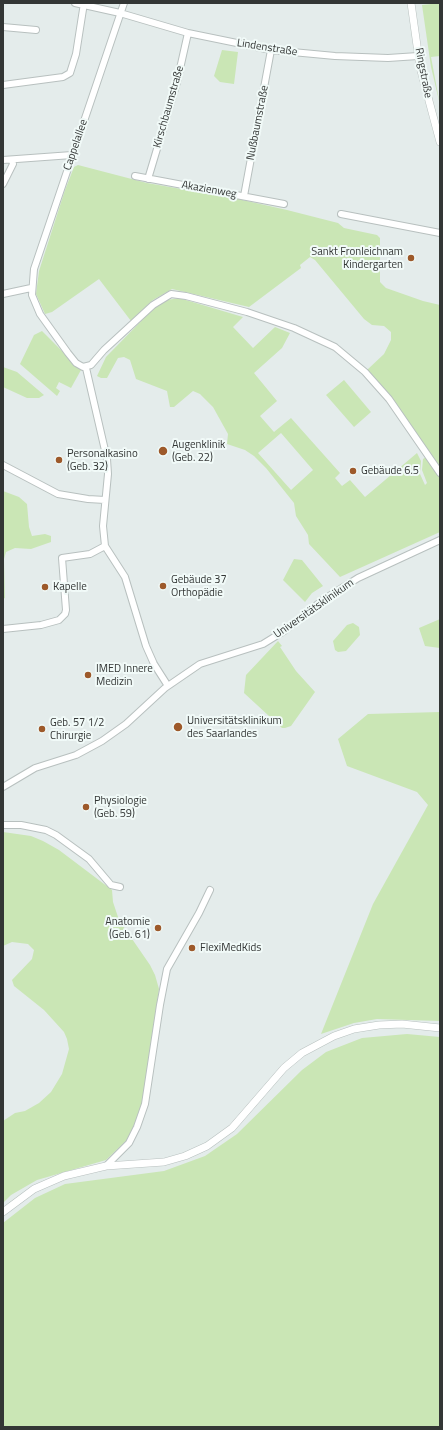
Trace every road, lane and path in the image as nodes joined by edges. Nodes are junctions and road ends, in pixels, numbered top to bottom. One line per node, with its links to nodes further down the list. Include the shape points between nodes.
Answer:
1 (75, 3): 4 (street, Lindenstraße)
2 (124, 3): 5 (street, Cappelallee)
3 (411, 3): 10 (street, Ringstraße)
4 (84, 4): 5 (street, Lindenstraße); 11 (street, via 76,54 70,73 63,77)
5 (120, 13): 8 (street, Lindenstraße); 13 (street, Cappelallee)
6 (3, 27): 7 (street)
7 (36, 30)
8 (188, 33): 9 (street, Lindenstraße); 17 (street, Kirschbaumstraße, via 177,82)
9 (271, 50): 10 (street, Lindenstraße, via 335,56); 19 (street, Nußbaumstraße)
10 (418, 56): 12 (street, Ringstraße)
11 (3, 84)
12 (440, 142)
13 (72, 155): 15 (street); 23 (street, Cappelallee, via 34,269)
14 (3, 160): 15 (street)
15 (12, 160): 18 (street)
16 (135, 176): 17 (street, Akazienweg)
17 (148, 179): 19 (street, Akazienweg)
18 (3, 184)
19 (244, 196): 20 (street, Akazienweg)
20 (284, 204)
21 (341, 214): 22 (street)
22 (440, 233)
23 (31, 288): 24 (street); 25 (street, via 34,303 40,314 76,363)
24 (3, 294)
25 (86, 368): 27 (street, via 153,305 171,294 247,312 314,336 335,347 354,362 389,399); 28 (street, via 107,460)
26 (3, 465): 28 (street, via 58,494)
27 (440, 473)
28 (105, 500): 30 (street)
29 (440, 540): 32 (street, Universitätsklinikum, via 358,578 327,597 289,628 268,641 205,661)
30 (105, 546): 31 (street, via 90,554 62,558 66,610 59,620); 32 (street, via 125,577 146,646)
31 (3, 629)
32 (168, 686): 33 (street, Universitätsklinikum, via 126,724 102,741 76,755 35,768)
33 (3, 787)
34 (3, 825): 35 (street, via 27,826 56,834 89,859 111,884)
35 (120, 888)
36 (210, 890): 38 (street, via 167,969 145,1104 137,1126 129,1143)
37 (440, 1028): 38 (street, via 402,1024 379,1025 354,1029 334,1036 314,1045 289,1064 232,1128 207,1146 164,1162)
38 (106, 1166): 39 (street, via 46,1183)
39 (3, 1212)

